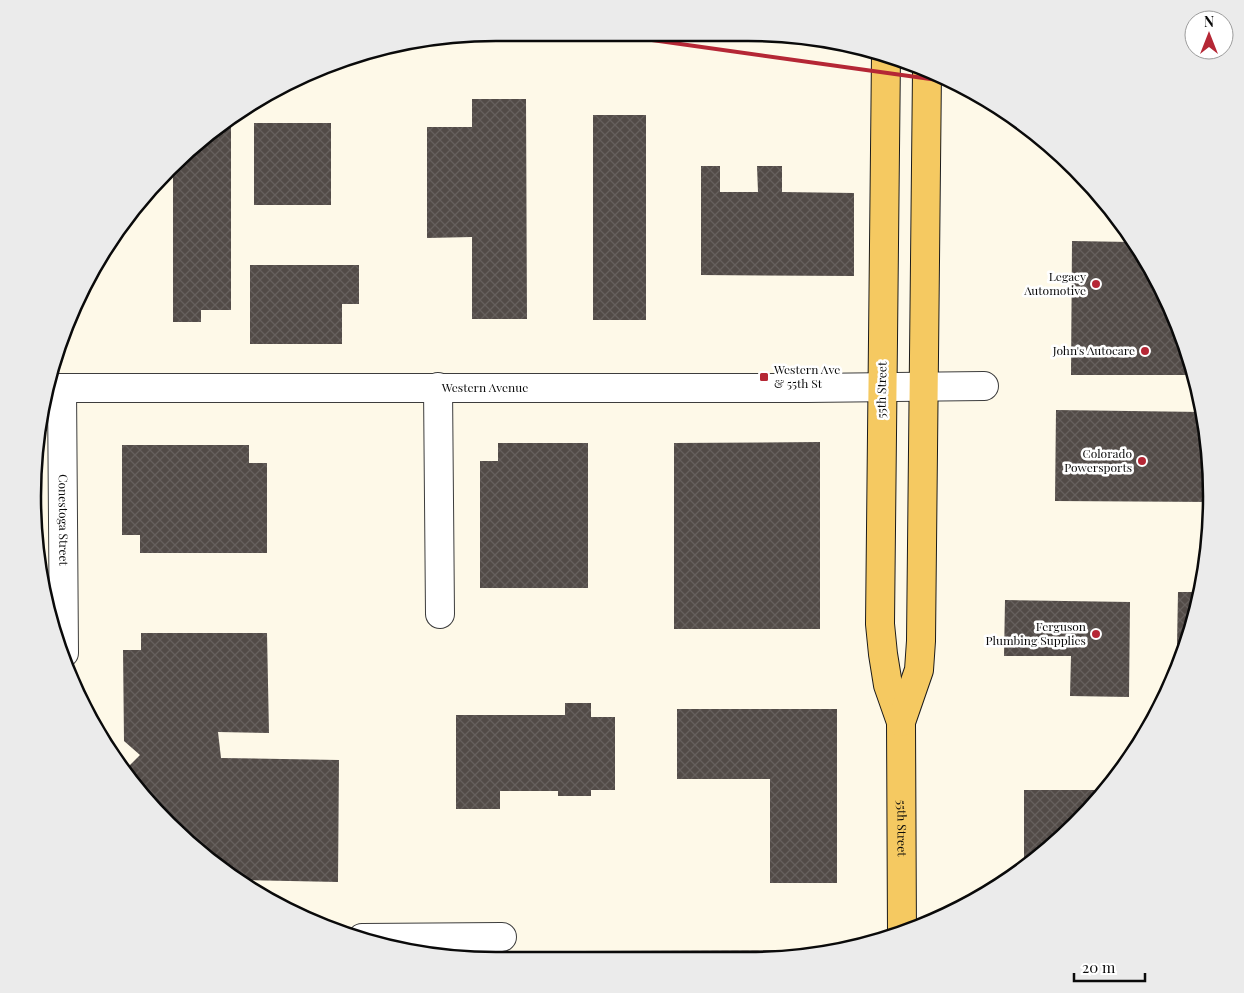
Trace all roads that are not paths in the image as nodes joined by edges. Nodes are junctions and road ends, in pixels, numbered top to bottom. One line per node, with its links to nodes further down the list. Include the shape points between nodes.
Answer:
1 (886, 63): 5 (main road, 55th Street)
2 (927, 78): 6 (main road, 55th Street)
3 (984, 386): 6 (street, Western Avenue)
4 (438, 387): 5 (street, Western Avenue); 7 (street, Western Avenue); 9 (street)
5 (882, 387): 6 (street, Western Avenue); 11 (main road, 55th Street, via 880,624 888,685)
6 (923, 387): 11 (main road, 55th Street, via 921,641 919,670)
7 (54, 388)
8 (54, 391): 10 (street, Conestoga Street)
9 (440, 614)
10 (63, 637)
11 (901, 722): 12 (main road, 55th Street)
12 (902, 925)
13 (502, 937): 14 (street)
14 (387, 938)

